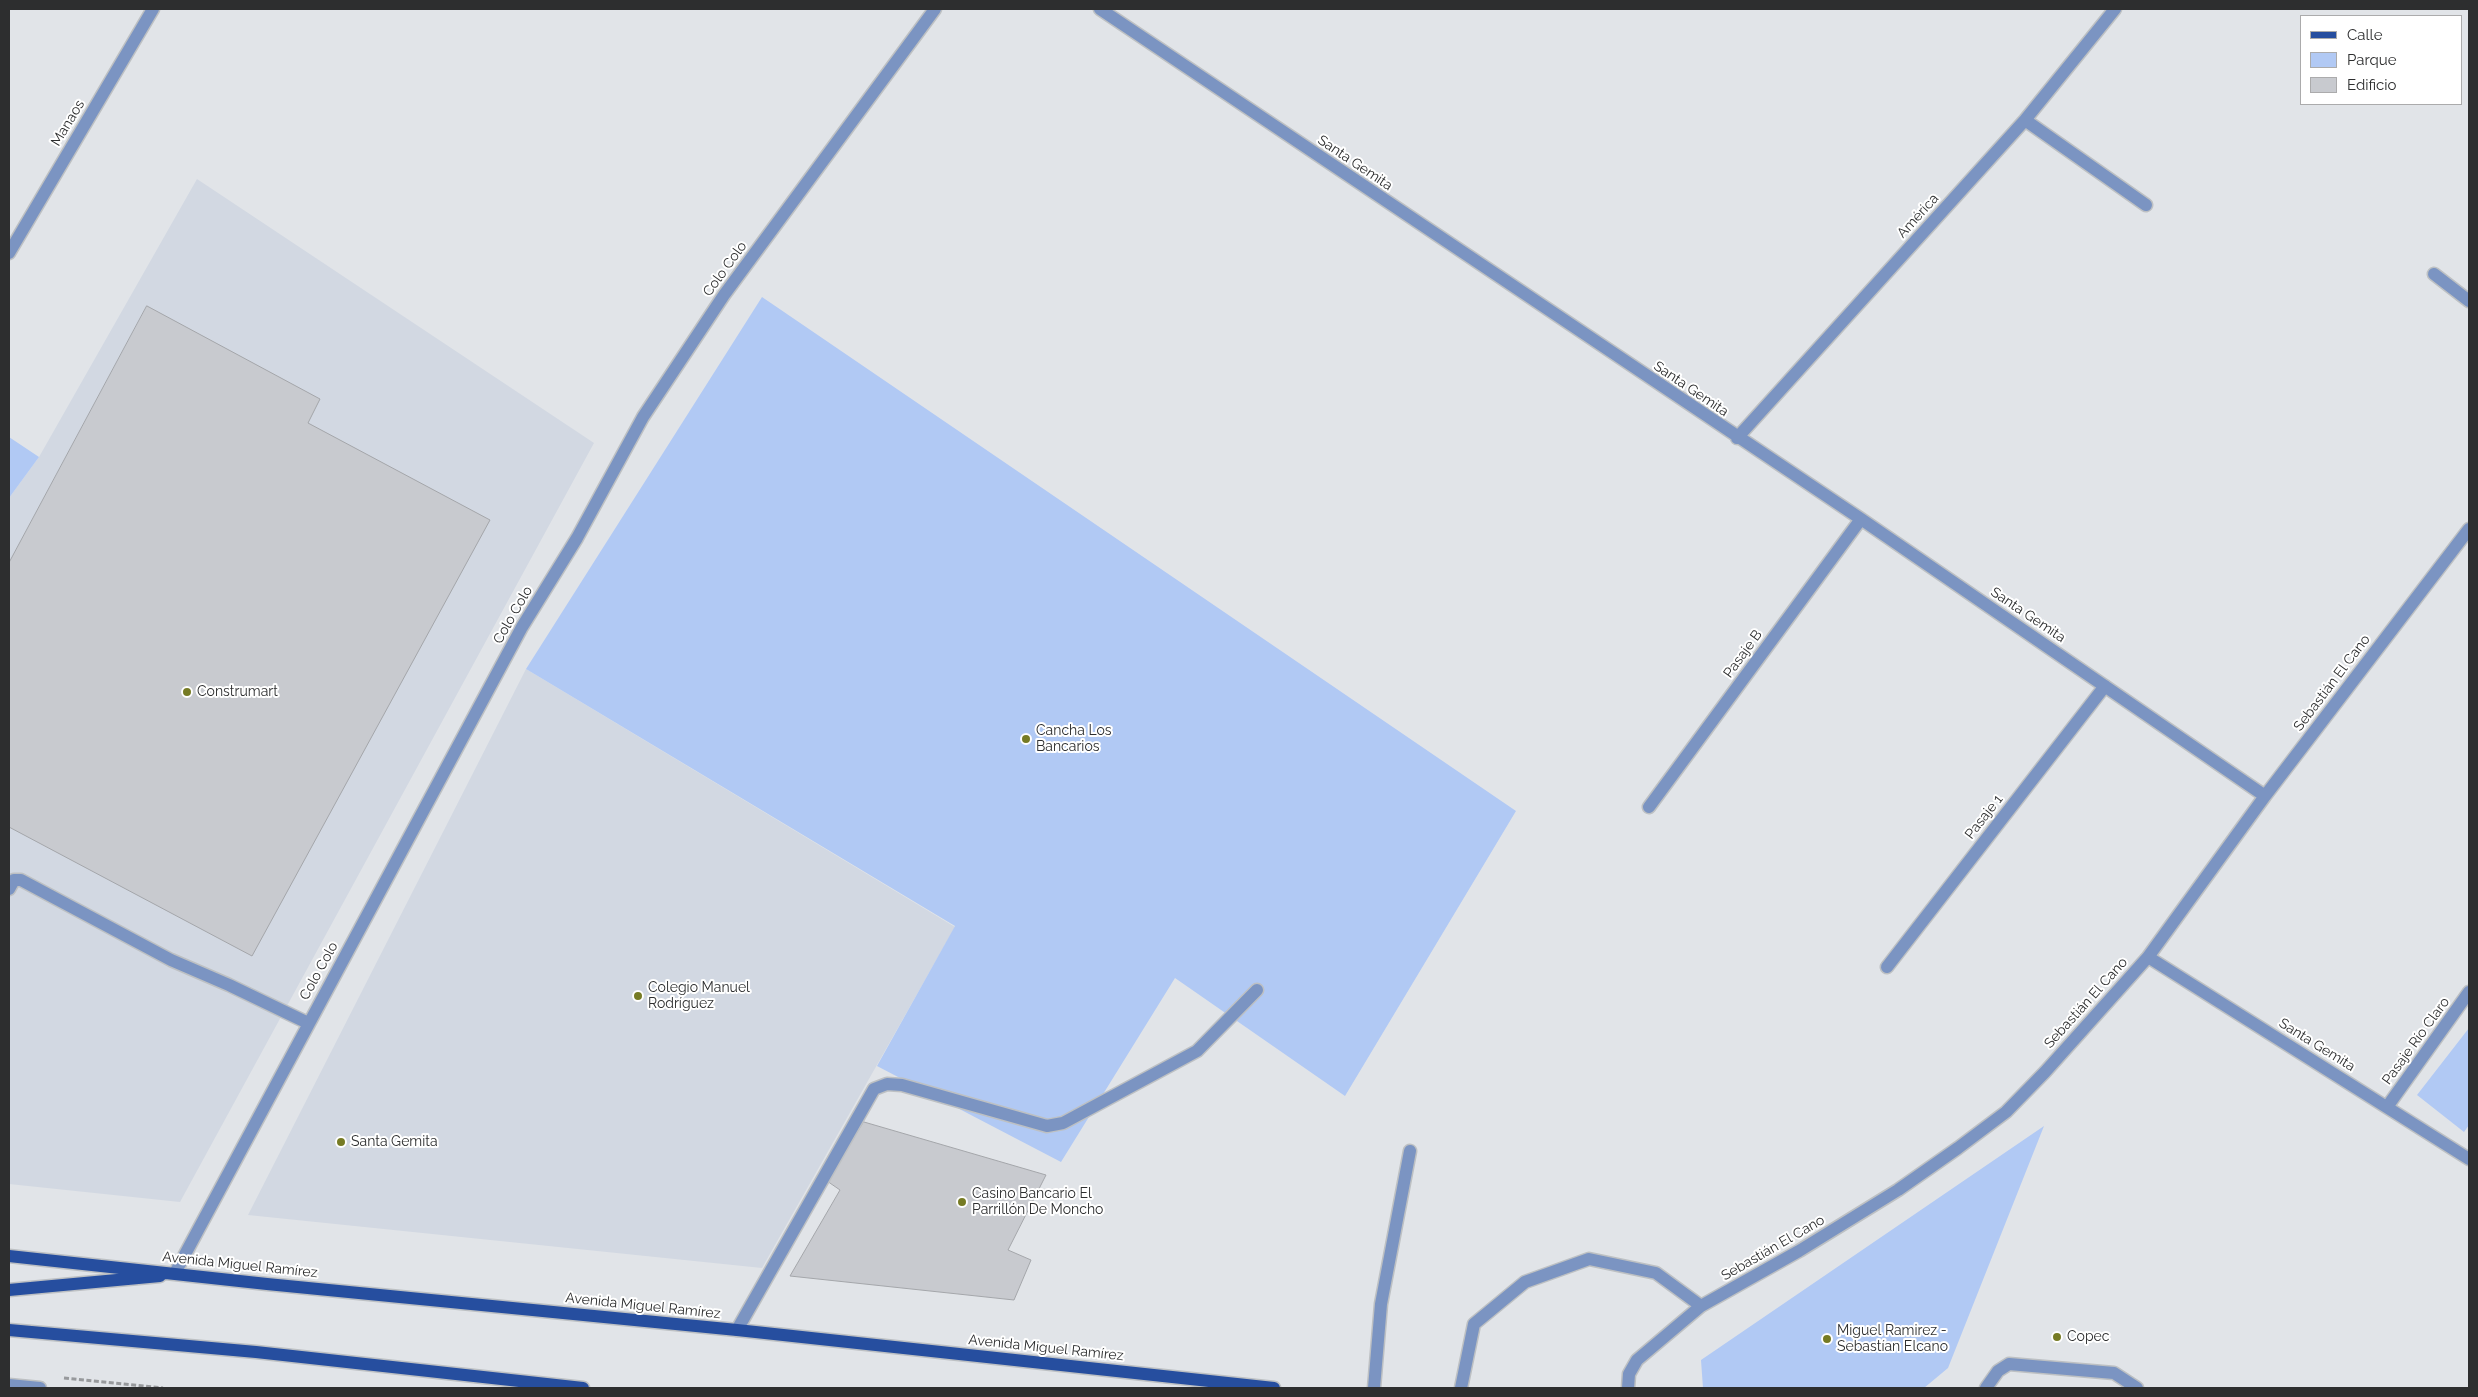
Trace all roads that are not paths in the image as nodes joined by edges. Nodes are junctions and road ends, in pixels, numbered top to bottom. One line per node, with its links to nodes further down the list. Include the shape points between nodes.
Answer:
1 (935, 9): 21 (street, Colo Colo, via 724,295 644,417 522,627)
2 (1100, 9): 10 (street, Santa Gemita)
3 (2114, 9): 5 (street, América)
4 (149, 10): 7 (street, Manaos)
5 (2025, 120): 6 (street); 10 (street, América)
6 (2146, 205)
7 (9, 253)
8 (2434, 274): 9 (street)
9 (2469, 301)
10 (1738, 438): 11 (street, Santa Gemita)
11 (1861, 519): 13 (street, Santa Gemita); 15 (street, Pasaje B)
12 (2469, 529): 14 (street, Sebastián El Cano)
13 (2105, 686): 14 (street, Santa Gemita); 18 (street, Pasaje 1)
14 (2265, 796): 17 (street, Sebastián El Cano)
15 (1648, 807)
16 (9, 889): 21 (street, via 14,880 22,880 171,960)
17 (2148, 957): 22 (street, Santa Gemita); 28 (street, Sebastián El Cano, via 2006,1112 1898,1190 1799,1252)
18 (1887, 967)
19 (1257, 990): 30 (street, via 1197,1051 1063,1122 1048,1126 902,1085 887,1084 874,1089)
20 (2469, 992): 22 (street, Pasaje Río Claro)
21 (308, 1023): 26 (street, Colo Colo)
22 (2387, 1107): 24 (street, Santa Gemita)
23 (1410, 1151): 35 (street, via 1381,1304)
24 (2469, 1159)
25 (9, 1256): 26 (main road, Avenida Miguel Ramírez)
26 (175, 1273): 27 (main road); 30 (main road, Avenida Miguel Ramírez)
27 (9, 1290)
28 (1700, 1306): 36 (street, via 1656,1273 1589,1259 1525,1282 1474,1324); 37 (street, Sebastián El Cano, via 1637,1360 1629,1374)
29 (9, 1330): 33 (main road, via 256,1352)
30 (737, 1330): 34 (main road, Avenida Miguel Ramírez)
31 (9, 1385): 32 (street)
32 (40, 1388)
33 (583, 1388)
34 (1274, 1388)
35 (1374, 1388)
36 (1461, 1388)
37 (1628, 1388)
38 (1986, 1388): 39 (street, via 1998,1371 2009,1364 2021,1364 2114,1373)
39 (2137, 1388)

